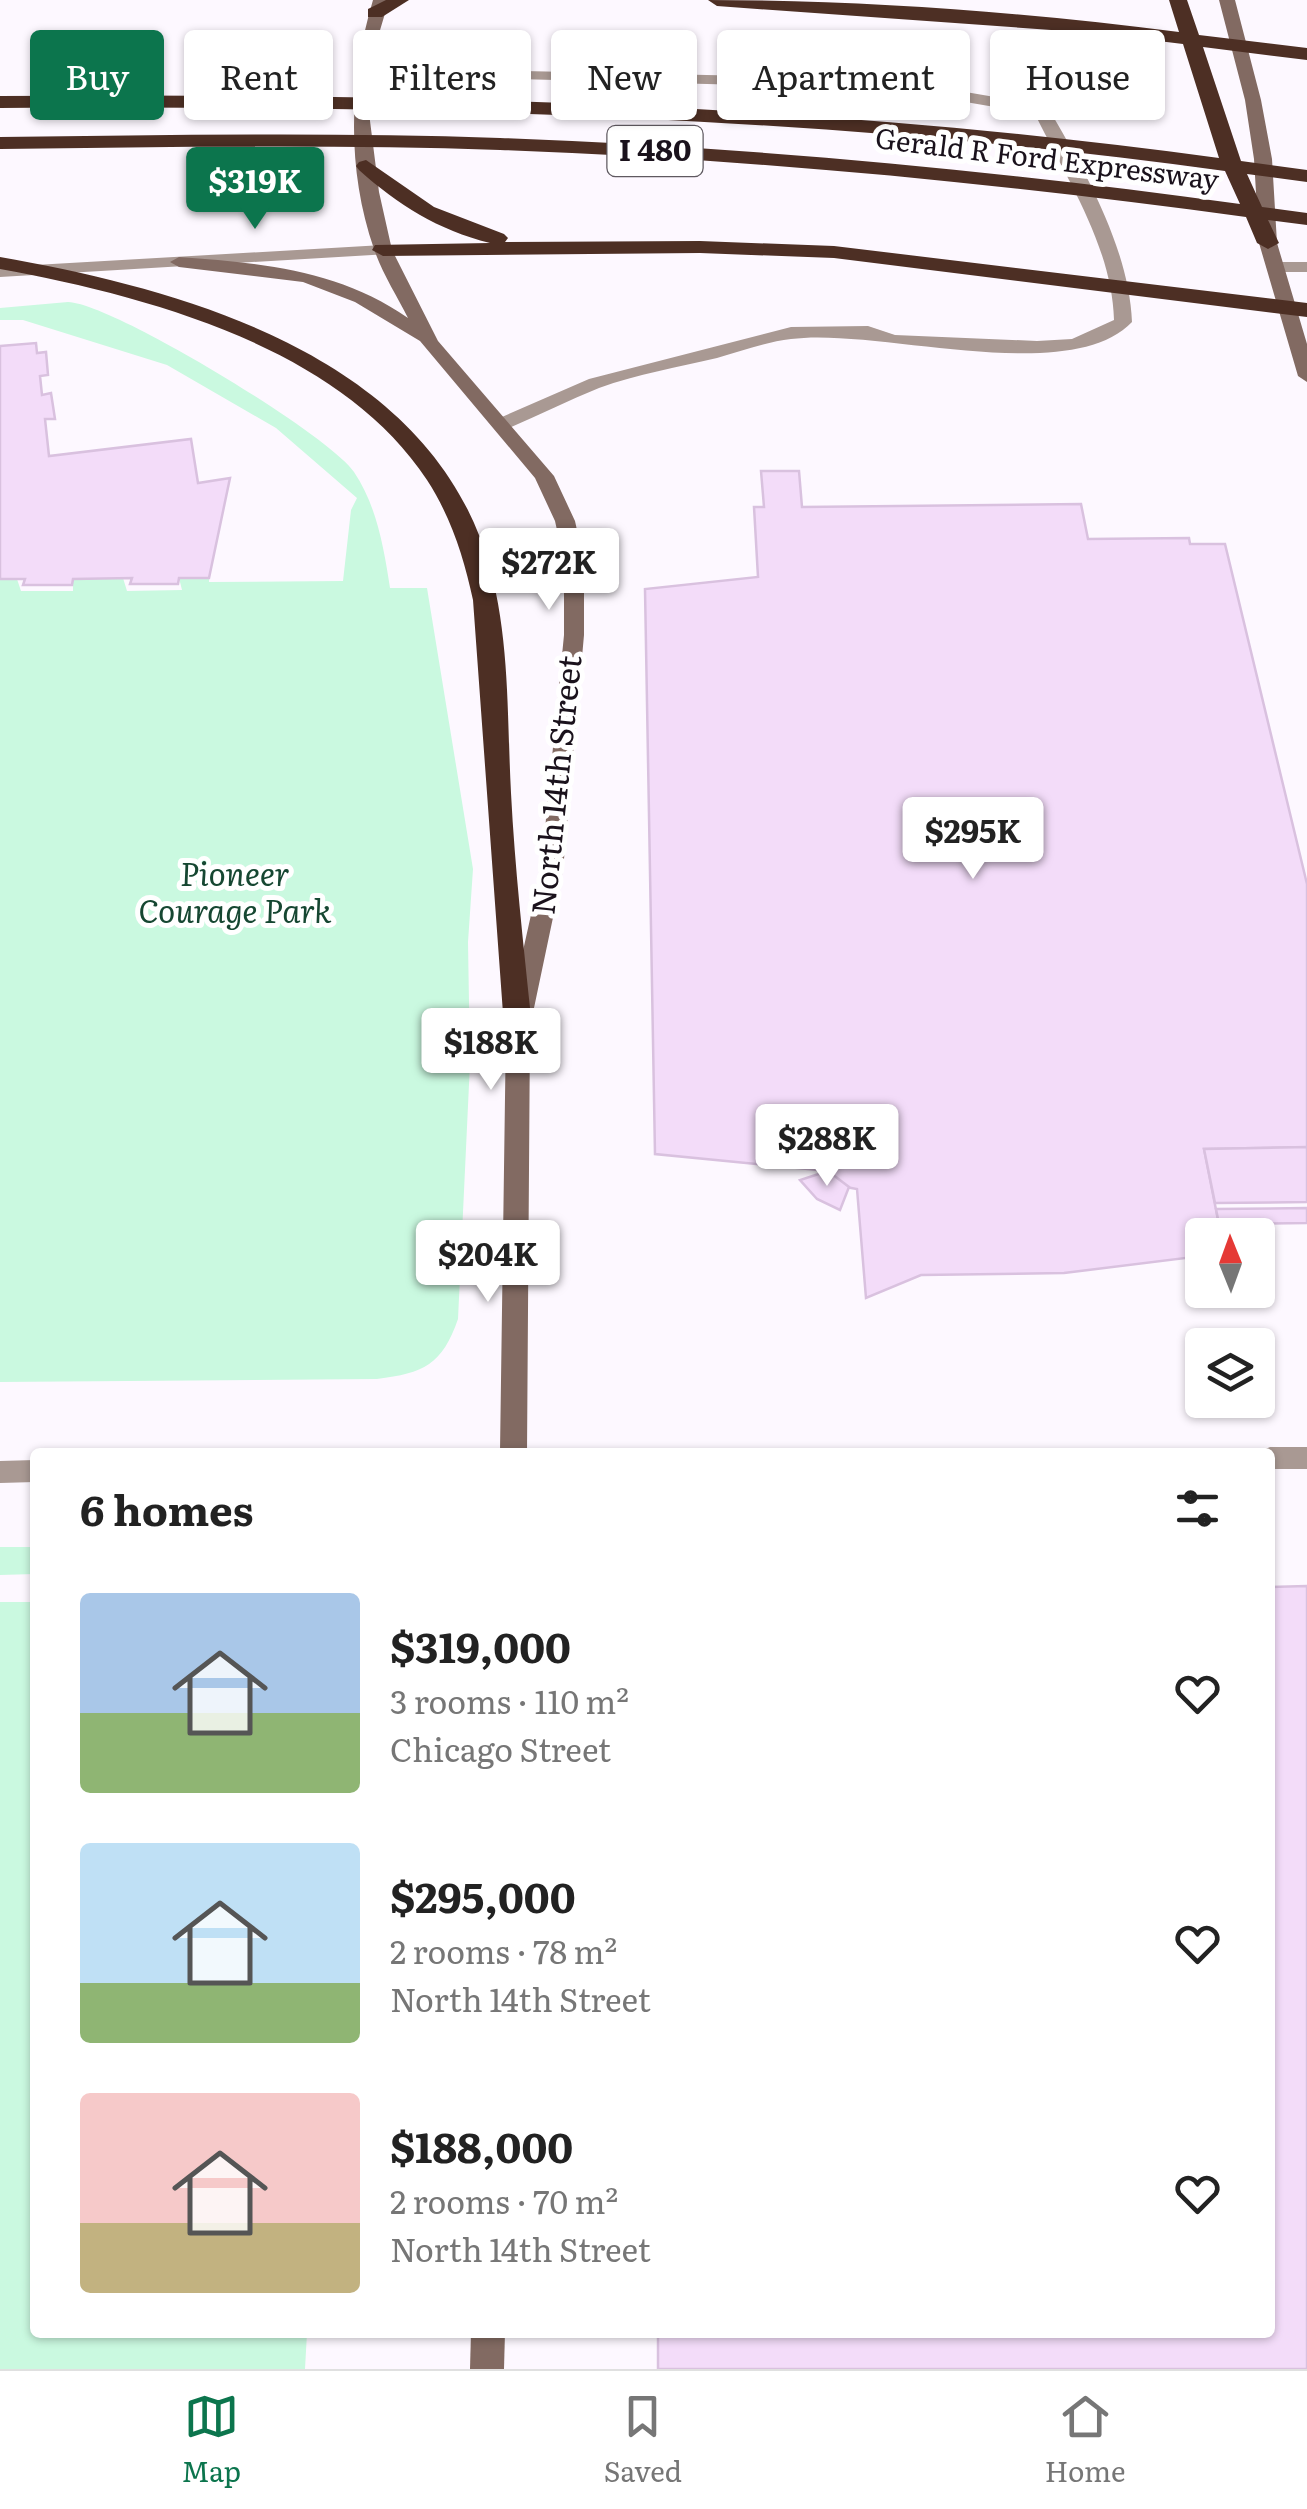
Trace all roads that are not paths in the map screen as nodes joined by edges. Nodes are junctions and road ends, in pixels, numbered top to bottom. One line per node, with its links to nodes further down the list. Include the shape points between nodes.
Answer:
1 (400, 0): 5 (highway)
2 (718, 0): 6 (highway, via 1093,27)
3 (1178, 0): 13 (highway, via 1224,145)
4 (1227, 0): 13 (main road, via 1263,159)
5 (378, 7): 10 (main road, North 14th Street, via 360,95)
6 (1307, 54)
7 (531, 76): 24 (street, via 890,84 1041,110 1125,302 1122,322 1074,344 894,340 790,349 763,343 596,383)
8 (0, 102): 11 (highway, Gerald R Ford Expressway / I 480, via 338,100 669,111 1056,143)
9 (0, 143): 12 (highway, Gerald R Ford Expressway / I 480, via 382,141 662,152 966,175)
10 (366, 166): 14 (highway, via 410,204 464,230); 15 (main road, North 14th Street)
11 (1307, 176)
12 (1307, 219)
13 (1268, 243): 18 (main road)
14 (585, 248): 15 (highway); 21 (highway, via 834,252)
15 (383, 250): 16 (street); 22 (main road, North 14th Street)
16 (178, 262): 20 (street); 22 (main road, via 281,271 336,284)
17 (0, 263): 25 (highway, via 104,283 254,336 333,380 379,415 422,458 451,500 478,567 490,643 502,880)
18 (1275, 267): 19 (street); 23 (main road)
19 (1307, 267)
20 (0, 272)
21 (1307, 310)
22 (430, 343): 24 (main road, North 14th Street)
23 (1307, 376)
24 (502, 424): 25 (main road, North 14th Street, via 560,507 572,544 575,594 552,870)
25 (518, 1027): 26 (main road, North 14th Street)
26 (514, 1448)
27 (1275, 1458): 28 (street)
28 (1307, 1458)
29 (0, 1472): 30 (street)
30 (30, 1472)
31 (488, 2338): 32 (main road)
32 (487, 2369)

